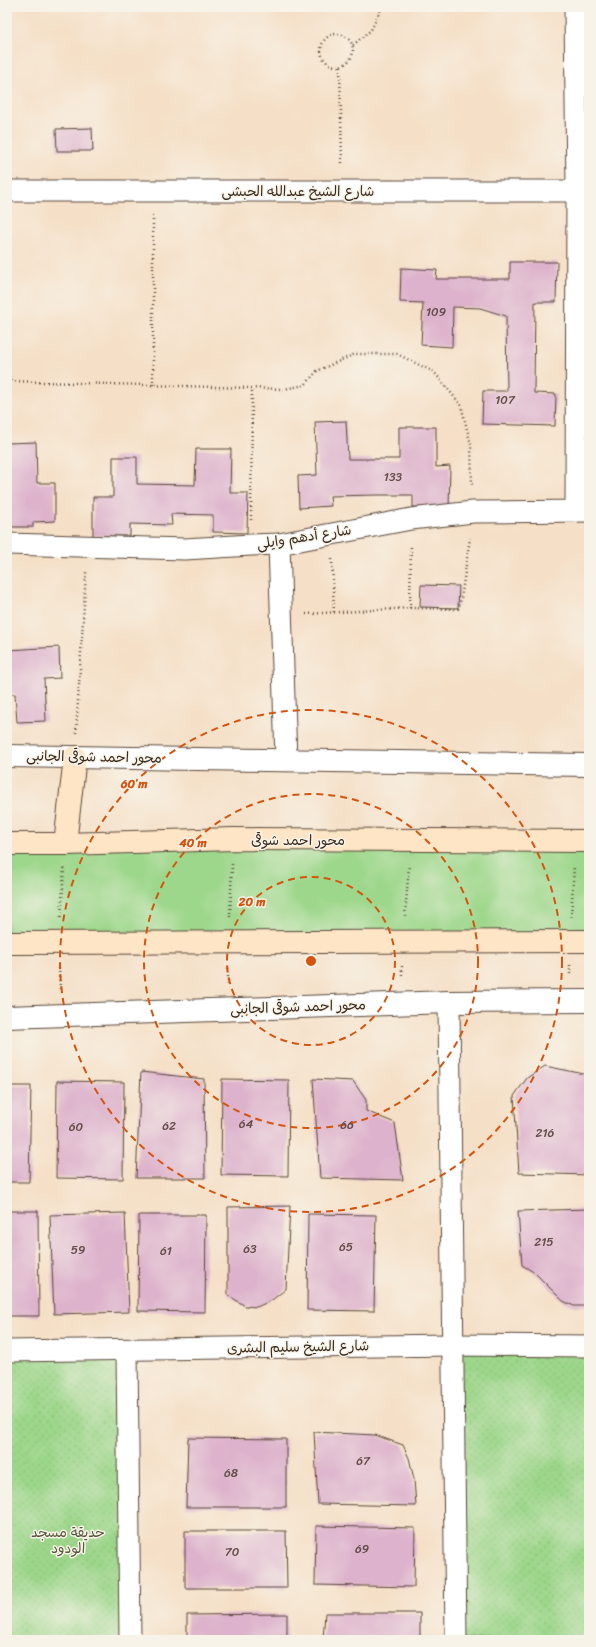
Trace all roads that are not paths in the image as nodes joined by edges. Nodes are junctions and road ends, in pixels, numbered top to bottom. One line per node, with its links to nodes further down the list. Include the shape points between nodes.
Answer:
1 (575, 7): 3 (street, شارع أدهم وايلى)
2 (7, 191): 3 (street, شارع الشيخ عبدالله الحبشى)
3 (583, 191): 4 (street, شارع أدهم وايلى)
4 (583, 511): 6 (street, شارع أدهم وايلى, via 473,512 411,519)
5 (7, 544): 6 (street, شارع أدهم وايلى, via 185,548)
6 (280, 544): 9 (street)
7 (7, 756): 8 (street, محور احمد شوقى الجانبى)
8 (75, 757): 9 (street, محور احمد شوقى الجانبى); 13 (main road)
9 (286, 760): 10 (street, محور احمد شوقى الجانبى)
10 (589, 765)
11 (582, 841): 13 (main road, محور احمد شوقى, via 233,839)
12 (7, 844): 13 (main road, محور احمد شوقى)
13 (65, 844)
14 (579, 941): 15 (main road)
15 (7, 943)
16 (580, 1001): 17 (street, محور احمد شوقى الجانبى)
17 (449, 1002): 18 (street, محور احمد شوقى الجانبى); 19 (street)
18 (7, 1017)
19 (452, 1345): 20 (street, شارع الشيخ سليم البشرى); 21 (street, شارع الشيخ سليم البشرى); 24 (street)
20 (589, 1346)
21 (128, 1350): 22 (street, شارع الشيخ سليم البشرى); 23 (street)
22 (7, 1351)
23 (130, 1640)
24 (456, 1640)

